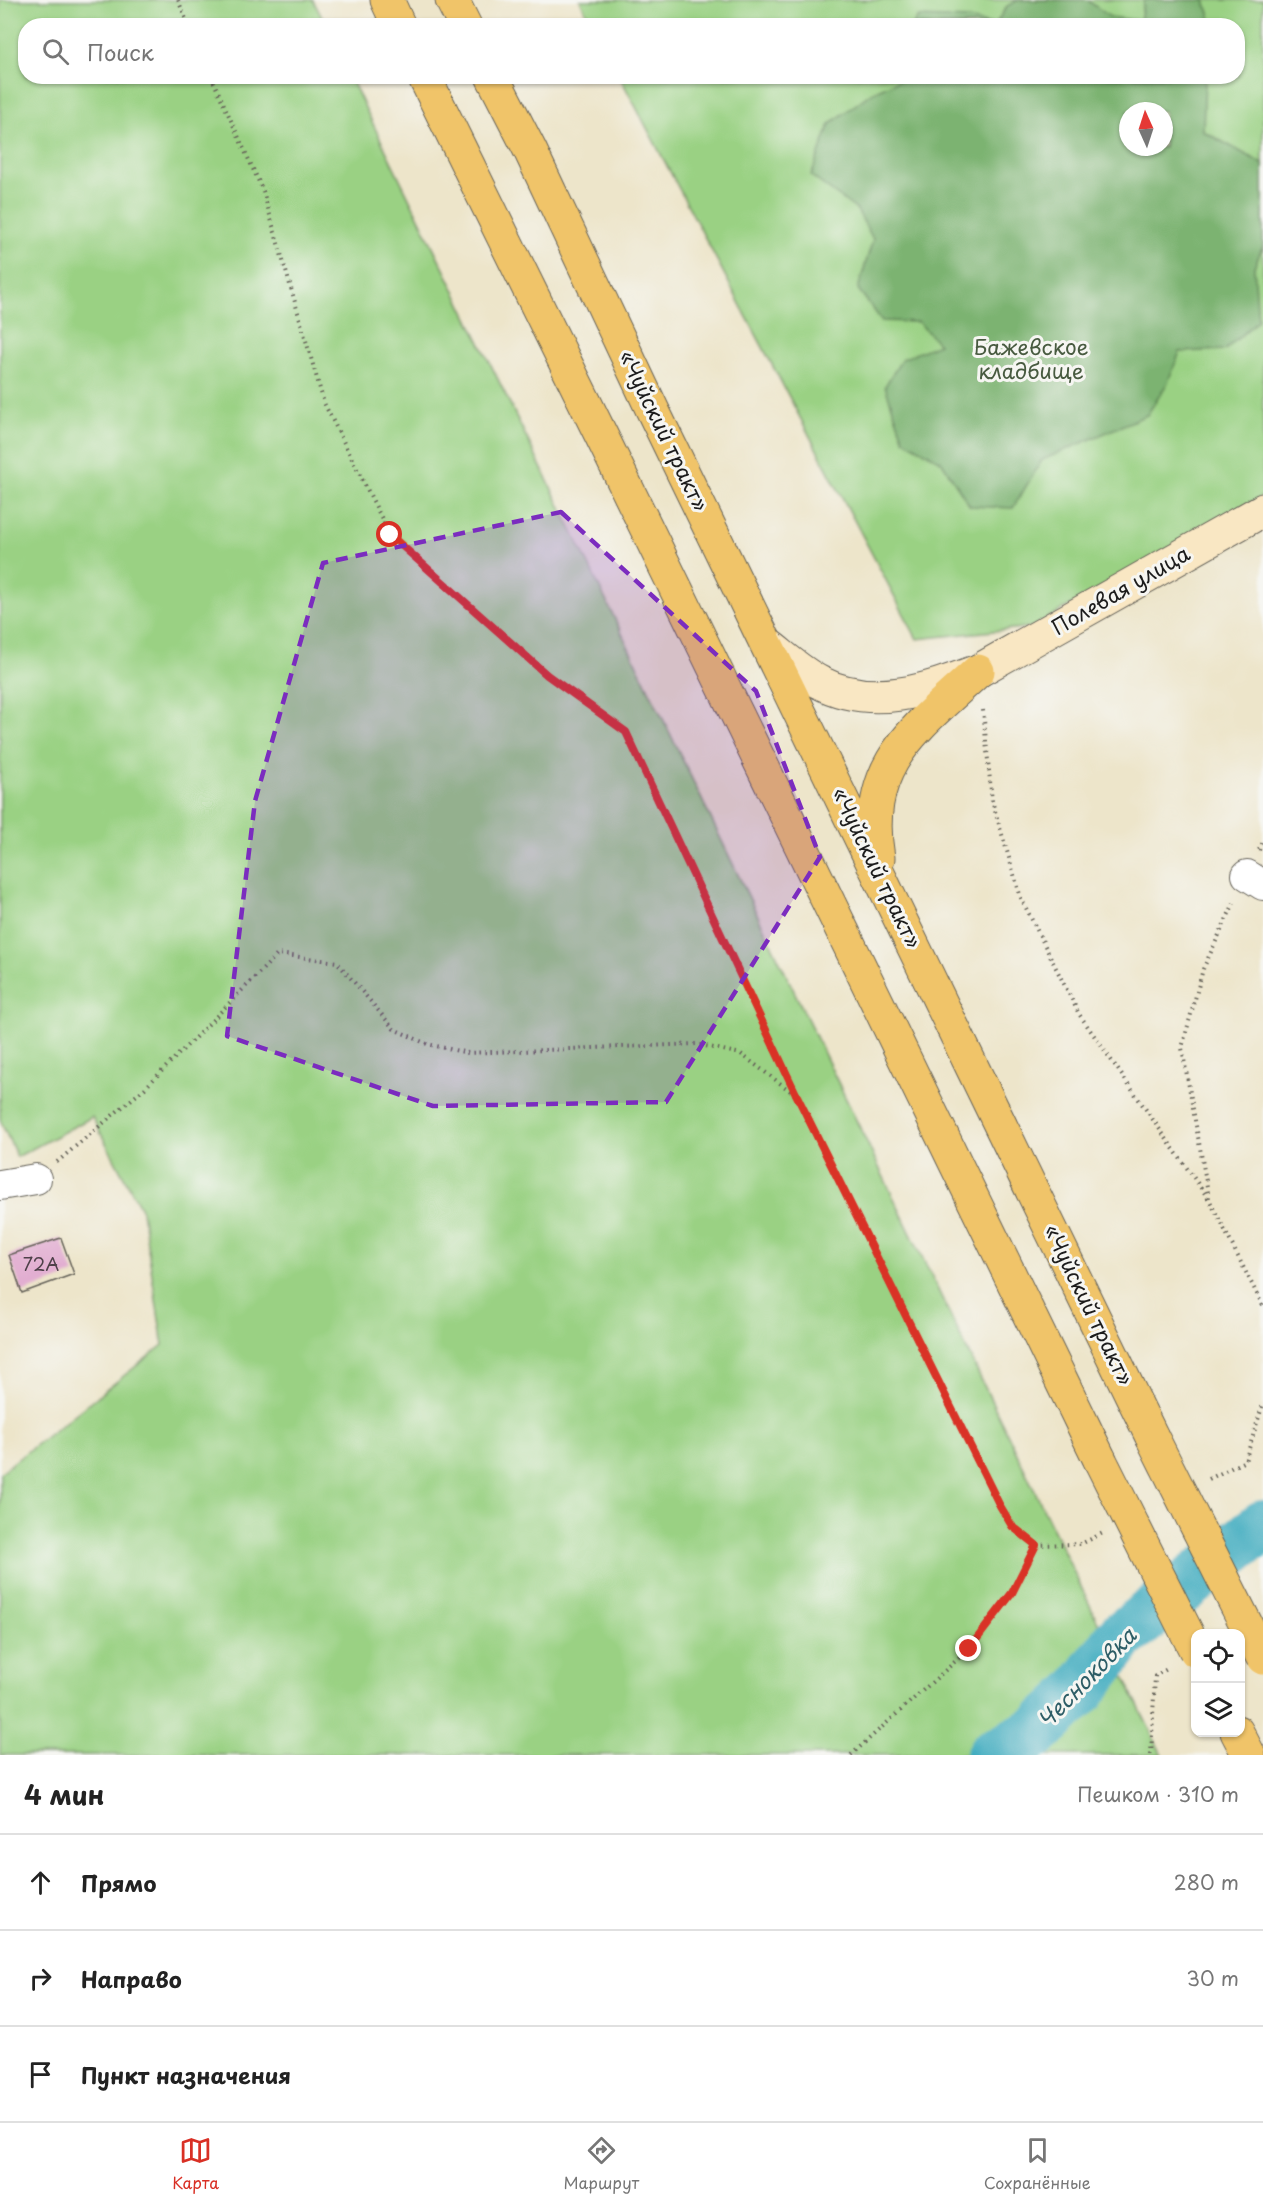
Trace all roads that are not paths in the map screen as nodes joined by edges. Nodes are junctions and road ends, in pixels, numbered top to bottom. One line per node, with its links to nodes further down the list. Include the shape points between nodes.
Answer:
1 (387, 0): 3 (highway)
2 (452, 0): 4 (highway)
3 (395, 18)
4 (461, 18)
5 (428, 84): 13 (highway, bridge, via 1100,1460)
6 (496, 84): 8 (highway, «Чуйский тракт»)
7 (1263, 510): 9 (street, Полевая улица)
8 (767, 644): 9 (street, Полевая улица, via 821,683 864,695 910,694); 10 (highway, «Чуйский тракт»)
9 (978, 671): 10 (highway, via 907,737 890,762 877,798 874,826)
10 (883, 883): 14 (highway, «Чуйский тракт», bridge)
11 (36, 1179): 12 (street)
12 (0, 1185)
13 (1185, 1658)
14 (1263, 1658)
15 (1240, 1737): 16 (highway)
16 (1249, 1755)

